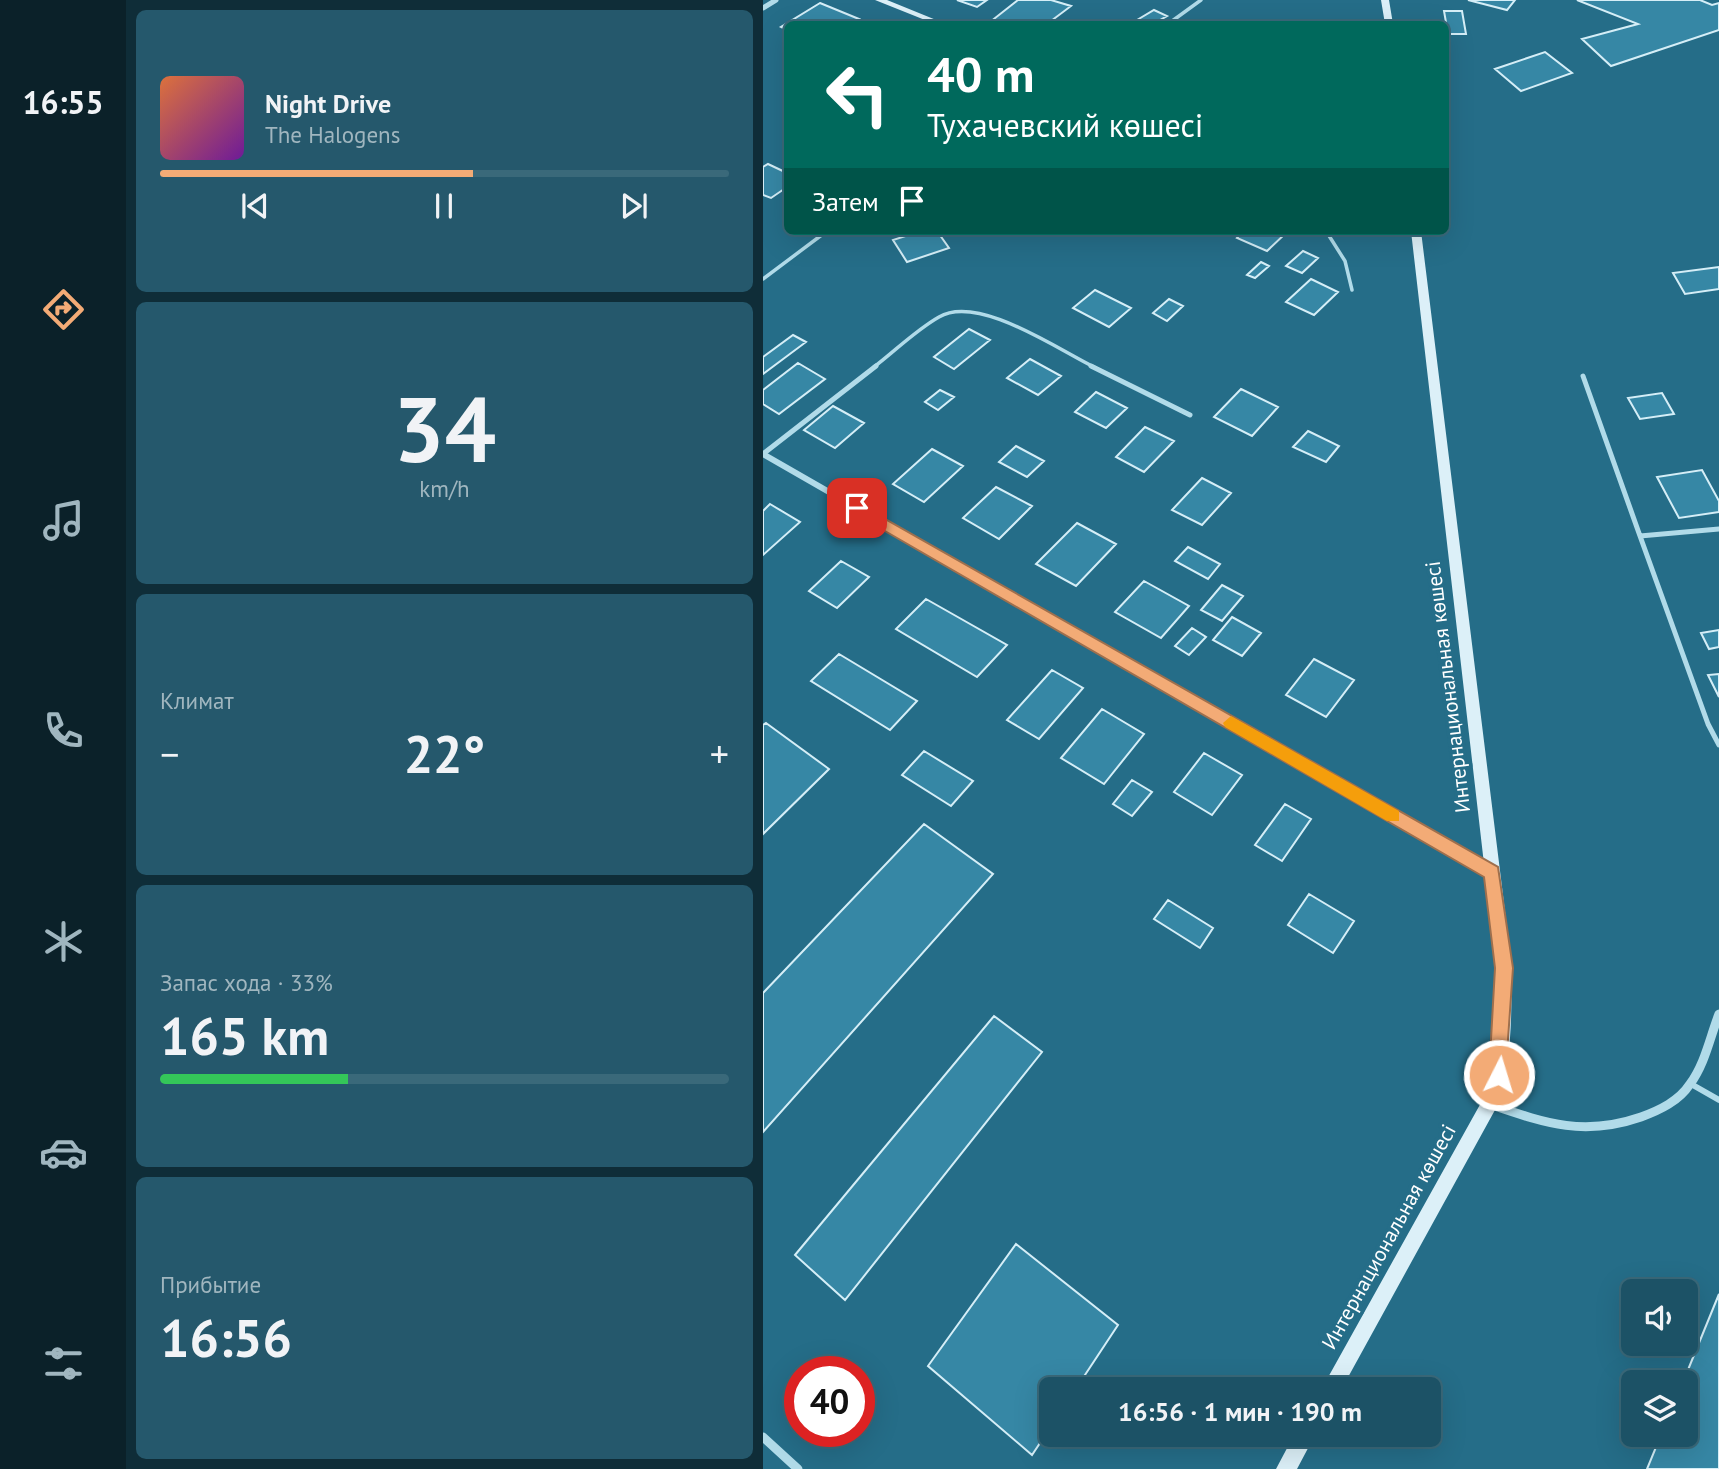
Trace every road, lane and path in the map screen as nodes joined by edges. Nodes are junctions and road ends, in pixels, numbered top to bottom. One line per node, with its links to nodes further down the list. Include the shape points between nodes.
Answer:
1 (776, 0): 5 (street)
2 (879, 0): 6 (street)
3 (1201, 0): 7 (lane)
4 (1385, 0): 8 (street)
5 (763, 8)
6 (934, 21)
7 (1172, 21)
8 (1388, 21)
9 (822, 235): 12 (lane)
10 (1329, 235): 13 (lane, via 1345,261)
11 (1415, 235): 20 (street, Интернациональная көшесі)
12 (763, 279)
13 (1352, 290)
14 (1583, 376): 18 (lane)
15 (1189, 415): 16 (lane, via 983,312 962,309 940,316)
16 (763, 454): 20 (street)
17 (1719, 529): 18 (lane)
18 (1640, 536): 19 (lane)
19 (1719, 746)
20 (1492, 873): 24 (street, Интернациональная көшесі, via 1504,968 1499,1075)
21 (1719, 1014): 22 (street)
22 (1691, 1084): 23 (lane); 24 (street, via 1659,1110 1605,1128 1553,1125)
23 (1719, 1100)
24 (1489, 1104): 25 (street, Интернациональная көшесі)
25 (1337, 1377)
26 (763, 1437): 28 (street)
27 (1298, 1447): 29 (street)
28 (798, 1469)
29 (1286, 1469)

